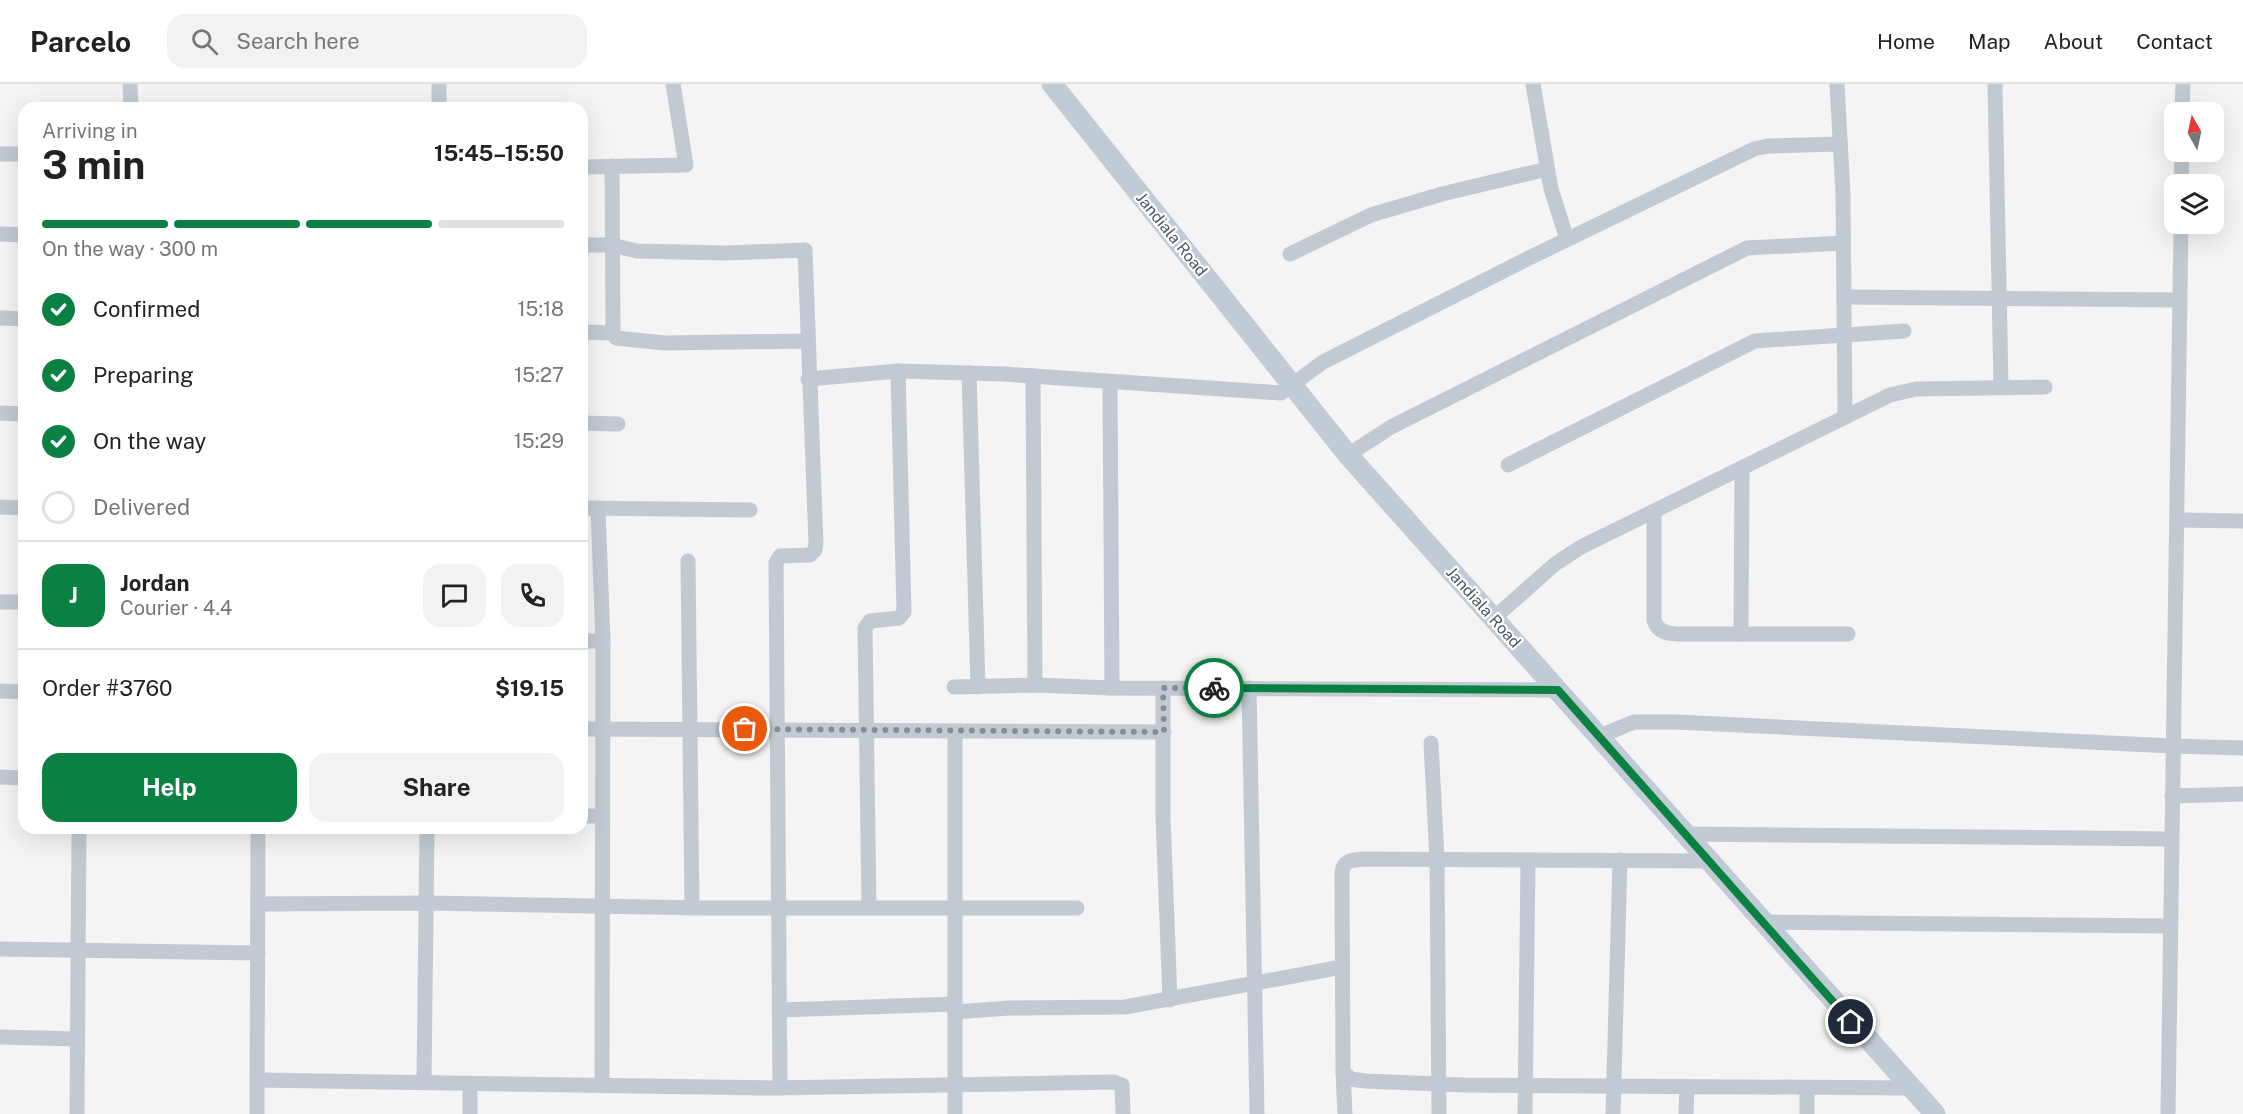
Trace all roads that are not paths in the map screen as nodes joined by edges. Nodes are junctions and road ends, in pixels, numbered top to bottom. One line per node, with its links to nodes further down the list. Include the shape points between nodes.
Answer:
1 (130, 84): 9 (street)
2 (439, 84): 10 (street)
3 (673, 84): 15 (street, via 686,165)
4 (1533, 84): 17 (street)
5 (1837, 84): 12 (street)
6 (1995, 84): 27 (street)
7 (2183, 84): 11 (street)
8 (1056, 85): 41 (street, Jandiala Road)
9 (130, 102)
10 (439, 102)
11 (2182, 102)
12 (1840, 144): 21 (street, via 1754,149); 22 (street)
13 (0, 154): 14 (street)
14 (18, 154)
15 (612, 166): 16 (street); 24 (street)
16 (588, 167)
17 (1547, 169): 21 (street); 25 (street, via 1371,215)
18 (0, 234): 20 (street)
19 (2181, 234): 28 (street)
20 (18, 235)
21 (1567, 239): 41 (street, via 1323,362)
22 (1843, 243): 26 (street); 49 (street, via 1747,248 1391,427)
23 (588, 245): 24 (street)
24 (612, 245): 33 (street); 35 (street, via 648,251 805,250)
25 (1290, 254)
26 (1844, 297): 27 (street); 34 (street)
27 (1999, 300): 28 (street); 42 (street)
28 (2180, 300): 57 (street)
29 (0, 318): 30 (street)
30 (18, 319)
31 (1904, 331): 34 (street)
32 (588, 332): 33 (street)
33 (612, 333): 35 (street, via 620,340 664,343)
34 (1845, 334): 46 (street); 50 (street, via 1755,341)
35 (807, 341): 39 (street)
36 (898, 371): 37 (street); 39 (street); 80 (street, via 904,612 899,618 870,621 865,628)
37 (969, 373): 38 (street); 69 (street)
38 (1033, 376): 40 (street); 67 (street)
39 (808, 379): 79 (street, via 816,544 810,555 780,556 776,562)
40 (1110, 382): 41 (street, via 1281,393); 70 (street)
41 (1294, 385): 49 (street, Jandiala Road)
42 (2001, 387): 43 (street); 46 (street, via 1916,388 1890,395)
43 (2045, 387)
44 (0, 413): 45 (street)
45 (18, 414)
46 (1845, 417): 51 (street)
47 (588, 423): 48 (street)
48 (618, 424)
49 (1348, 456): 62 (street, Jandiala Road)
50 (1508, 465)
51 (1742, 468): 56 (street); 63 (street)
52 (0, 507): 53 (street)
53 (18, 508)
54 (590, 508): 55 (street); 66 (street)
55 (750, 510)
56 (1654, 511): 62 (street, via 1555,564); 63 (street, via 1654,620 1658,628 1670,633)
57 (2177, 520): 58 (street); 85 (street)
58 (2243, 521)
59 (688, 561): 78 (street)
60 (0, 602): 61 (street)
61 (18, 602)
62 (1494, 618): 73 (street, Jandiala Road)
63 (1741, 633): 64 (street)
64 (1848, 634)
65 (588, 641): 66 (street)
66 (603, 641): 77 (street)
67 (1035, 685): 69 (street); 70 (street)
68 (954, 687): 69 (street)
69 (978, 687)
70 (1112, 688): 71 (street)
71 (1163, 688): 72 (street); 82 (street)
72 (1249, 688): 73 (street); 116 (street)
73 (1558, 690): 83 (street, Jandiala Road)
74 (0, 691): 75 (street)
75 (18, 692)
76 (588, 729): 77 (street)
77 (604, 729): 78 (street); 92 (street)
78 (690, 729): 79 (street); 106 (street)
79 (778, 729): 80 (street); 105 (street)
80 (865, 730): 81 (street); 107 (street)
81 (955, 732): 82 (street); 108 (street)
82 (1164, 732): 117 (street)
83 (1600, 736): 85 (street, via 1634,722 1676,722); 96 (street, Jandiala Road)
84 (1431, 743): 98 (street)
85 (2172, 746): 86 (street); 90 (street)
86 (2243, 748)
87 (0, 777): 88 (street)
88 (18, 778)
89 (2243, 794): 90 (street)
90 (2172, 796): 97 (street)
91 (588, 816): 92 (street)
92 (603, 816): 104 (street)
93 (79, 834): 113 (street)
94 (258, 834): 103 (street)
95 (427, 834): 102 (street)
96 (1685, 834): 97 (street); 101 (street, Jandiala Road)
97 (2171, 839): 111 (street)
98 (1437, 860): 99 (street); 115 (street, via 1347,861 1343,866); 126 (street)
99 (1528, 860): 100 (street); 129 (street)
100 (1620, 860): 101 (street); 130 (street)
101 (1711, 861): 110 (street, Jandiala Road)
102 (427, 903): 103 (street); 104 (street); 124 (street)
103 (258, 904): 114 (street)
104 (603, 905): 106 (street); 128 (street)
105 (779, 907): 106 (street); 107 (street); 119 (street)
106 (692, 908)
107 (869, 908): 108 (street)
108 (955, 908): 109 (street); 118 (street)
109 (1077, 908)
110 (1763, 922): 111 (street); 134 (street, Jandiala Road)
111 (2170, 926): 148 (street)
112 (0, 949): 113 (street)
113 (78, 950): 114 (street); 121 (street)
114 (258, 953): 123 (street)
115 (1342, 967): 116 (street); 122 (street)
116 (1255, 984): 117 (street); 140 (street)
117 (1170, 1000): 118 (street, via 1125,1007)
118 (955, 1008): 119 (street); 127 (street)
119 (780, 1010): 132 (street)
120 (0, 1037): 121 (street)
121 (77, 1039): 135 (street)
122 (1343, 1072): 126 (street, via 1351,1079 1365,1081); 141 (street)
123 (257, 1080): 124 (street); 136 (street)
124 (424, 1082): 125 (street)
125 (470, 1083): 128 (street); 137 (street)
126 (1438, 1083): 129 (street); 142 (street)
127 (954, 1084): 132 (street); 138 (street); 139 (street, via 1117,1082 1122,1086)
128 (602, 1085): 132 (street)
129 (1525, 1085): 130 (street); 143 (street)
130 (1614, 1086): 131 (street); 144 (street)
131 (1687, 1087): 133 (street); 145 (street)
132 (780, 1088)
133 (1807, 1088): 134 (street); 146 (street)
134 (1910, 1088): 147 (street, Jandiala Road)
135 (77, 1114)
136 (257, 1114)
137 (470, 1114)
138 (955, 1114)
139 (1123, 1114)
140 (1257, 1114)
141 (1345, 1114)
142 (1439, 1114)
143 (1525, 1114)
144 (1613, 1114)
145 (1686, 1114)
146 (1807, 1114)
147 (1935, 1114)
148 (2168, 1114)

